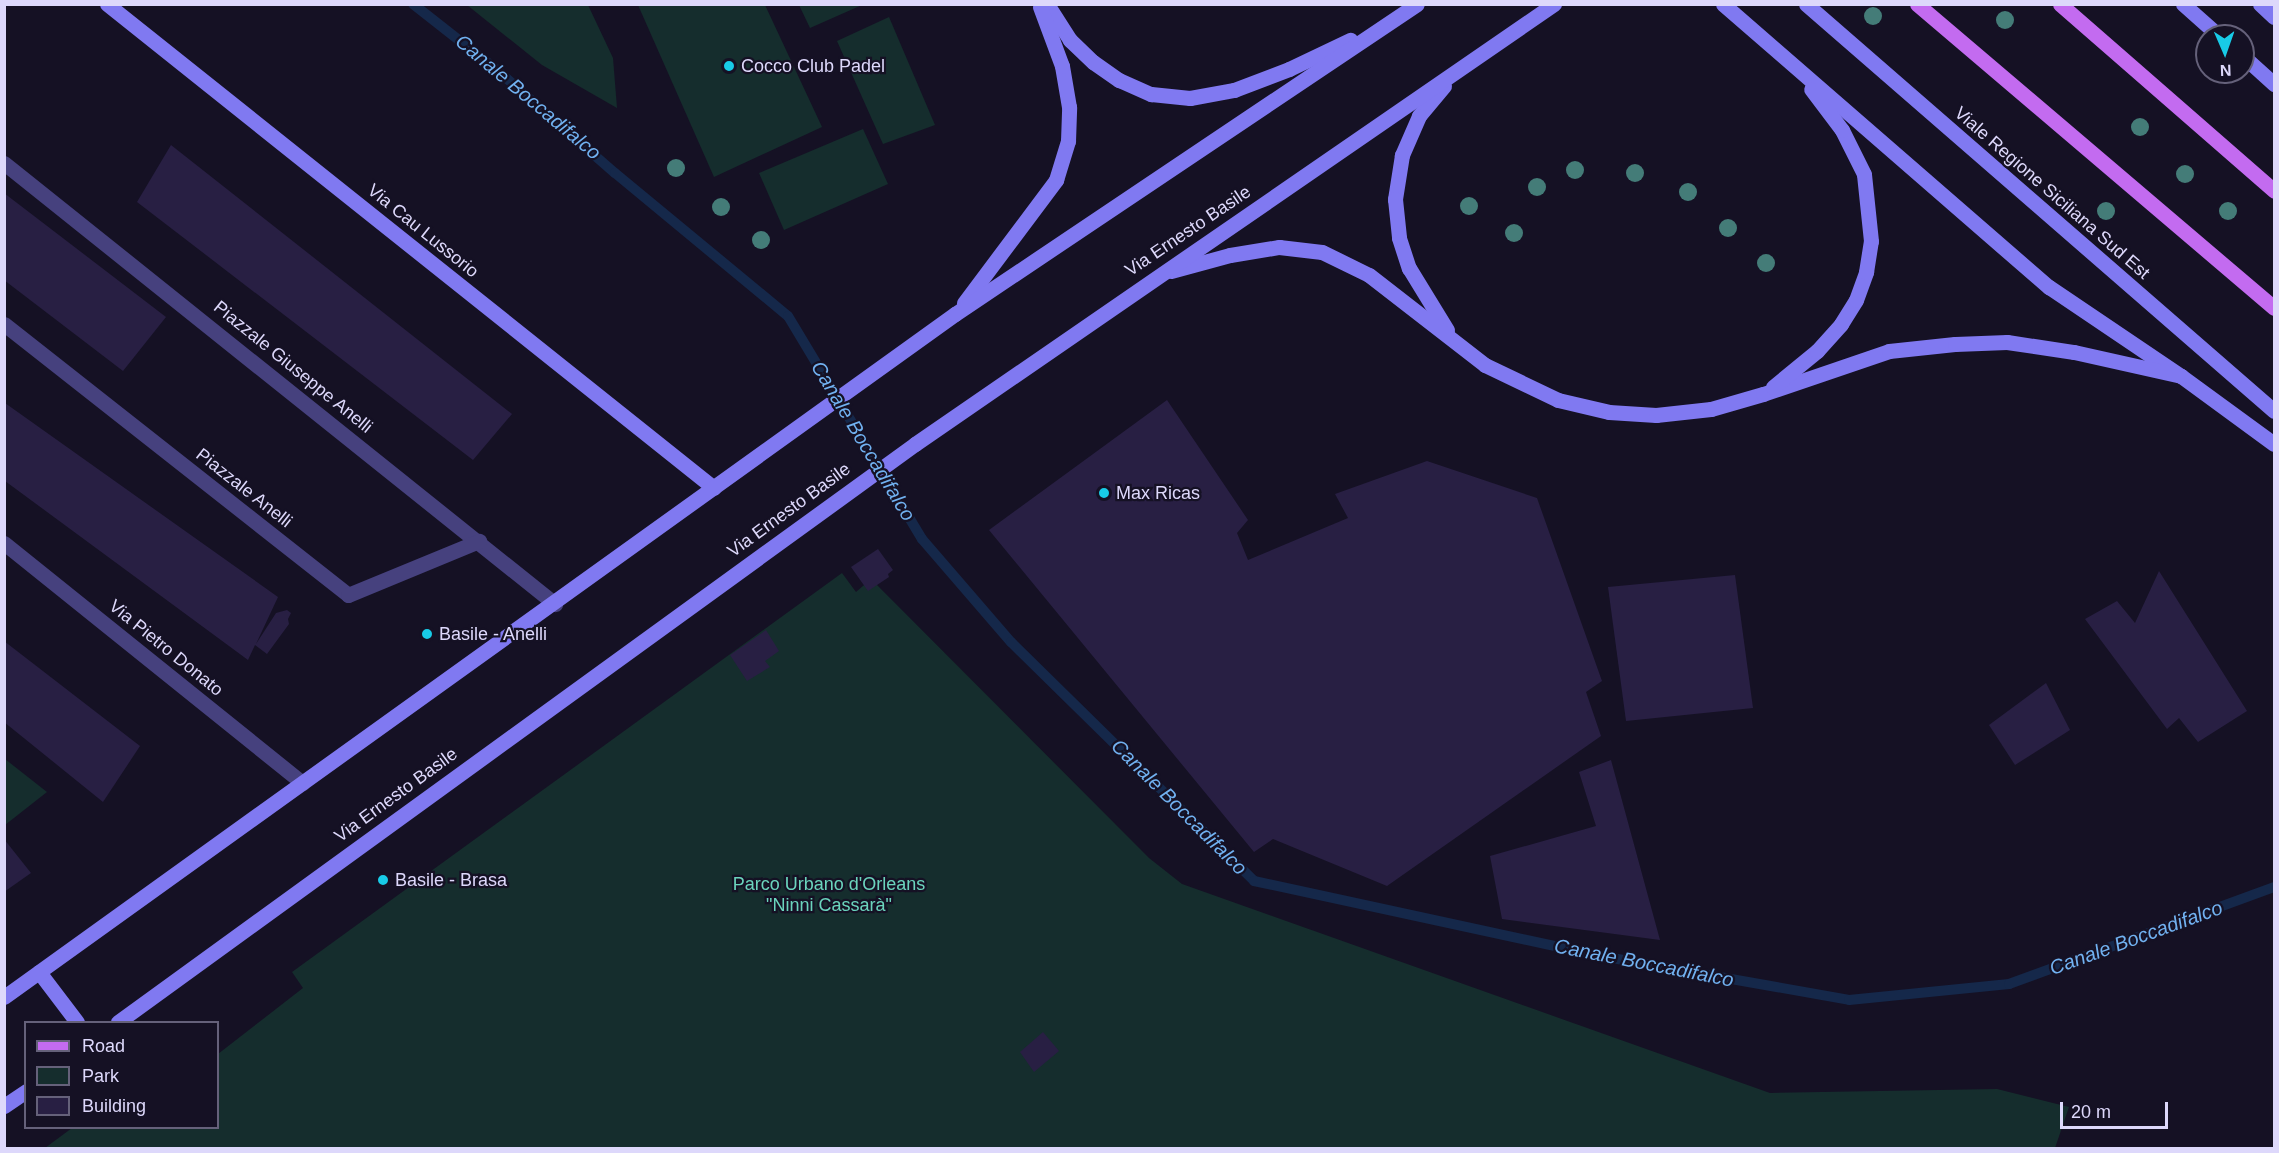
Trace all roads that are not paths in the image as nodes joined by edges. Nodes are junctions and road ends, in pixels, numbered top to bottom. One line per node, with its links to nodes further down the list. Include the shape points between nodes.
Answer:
1 (107, 4): 30 (street, Via Cau Lussorio)
2 (1039, 4): 23 (street, via 1062,66 1069,107 1068,141 1056,180)
3 (1047, 4): 12 (street, via 1070,40 1119,81 1151,94 1190,98 1234,90 1289,69)
4 (1417, 4): 12 (street)
5 (1554, 4): 17 (street, Via Ernesto Basile)
6 (1723, 4): 15 (street)
7 (1806, 4): 28 (street, Viale Regione Siciliana Sud Est)
8 (1917, 4): 22 (main road)
9 (2060, 4): 20 (main road)
10 (2183, 4): 14 (street)
11 (2260, 4): 13 (street)
12 (1401, 15): 23 (street)
13 (2274, 17)
14 (2206, 24)
15 (1792, 65): 26 (street, via 2049,287); 27 (street, via 1842,130 1864,174 1871,241 1856,300 1841,324 1817,351)
16 (2255, 67): 18 (street)
17 (1458, 70): 21 (street, Via Ernesto Basile); 25 (street, via 1419,116 1402,155 1395,199 1399,238 1409,268)
18 (2274, 84)
19 (4, 163): 31 (street, Piazzale Giuseppe Anelli)
20 (2274, 191)
21 (1159, 274): 25 (street, via 1279,247 1322,252 1370,275); 38 (street, Via Ernesto Basile, via 831,504)
22 (2274, 308)
23 (956, 314): 30 (street)
24 (4, 324): 31 (street, Piazzale Anelli, via 348,595)
25 (1453, 340): 27 (street, via 1485,365 1524,385 1558,400 1609,412 1656,416 1711,409)
26 (2181, 376): 27 (street, via 2074,352 2007,342 1955,344 1889,351); 29 (street)
27 (1763, 394)
28 (2274, 411)
29 (2274, 444)
30 (714, 488): 33 (street)
31 (480, 541): 33 (street, Piazzale Giuseppe Anelli)
32 (4, 543): 34 (street, Via Pietro Donato)
33 (555, 603): 34 (street)
34 (303, 783): 35 (street)
35 (39, 972): 36 (street); 37 (street)
36 (4, 997)
37 (76, 1021)
38 (121, 1021)
39 (24, 1092): 40 (street)
40 (4, 1106)

